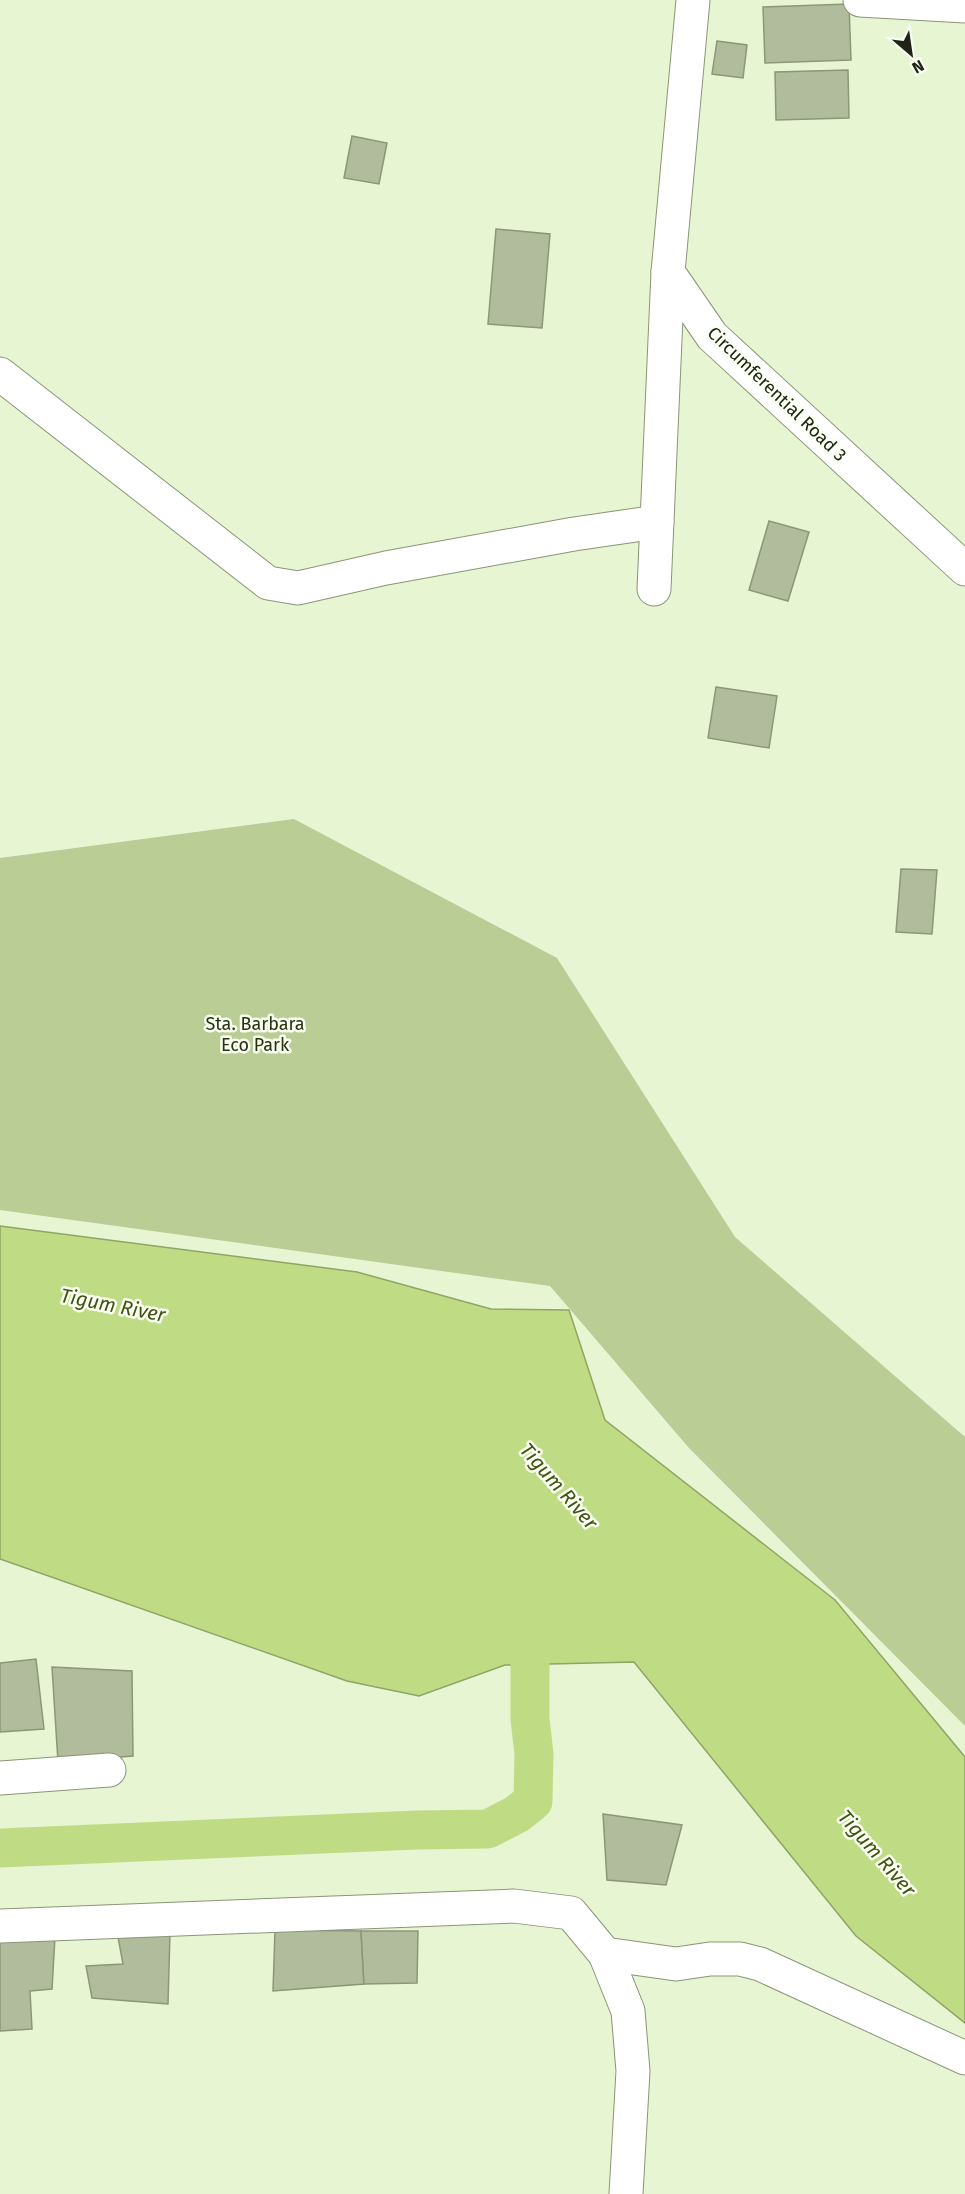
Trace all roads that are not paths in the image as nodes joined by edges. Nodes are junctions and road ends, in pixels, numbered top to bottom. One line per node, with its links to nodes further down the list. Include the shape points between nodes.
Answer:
1 (693, 0): 4 (street)
2 (860, 0): 3 (street)
3 (965, 6)
4 (668, 272): 6 (street); 7 (street, Circumferential Road 3, via 712,336)
5 (0, 374): 6 (street, via 268,583 298,588 386,568)
6 (657, 522): 8 (street)
7 (965, 569)
8 (654, 589)
9 (109, 1770): 10 (street)
10 (0, 1778)
11 (0, 1926): 12 (street, via 514,1906 571,1912)
12 (605, 1954): 13 (street, via 676,1964 740,1959 760,1964); 14 (street, via 628,2011 633,2071)
13 (965, 2058)
14 (626, 2194)

